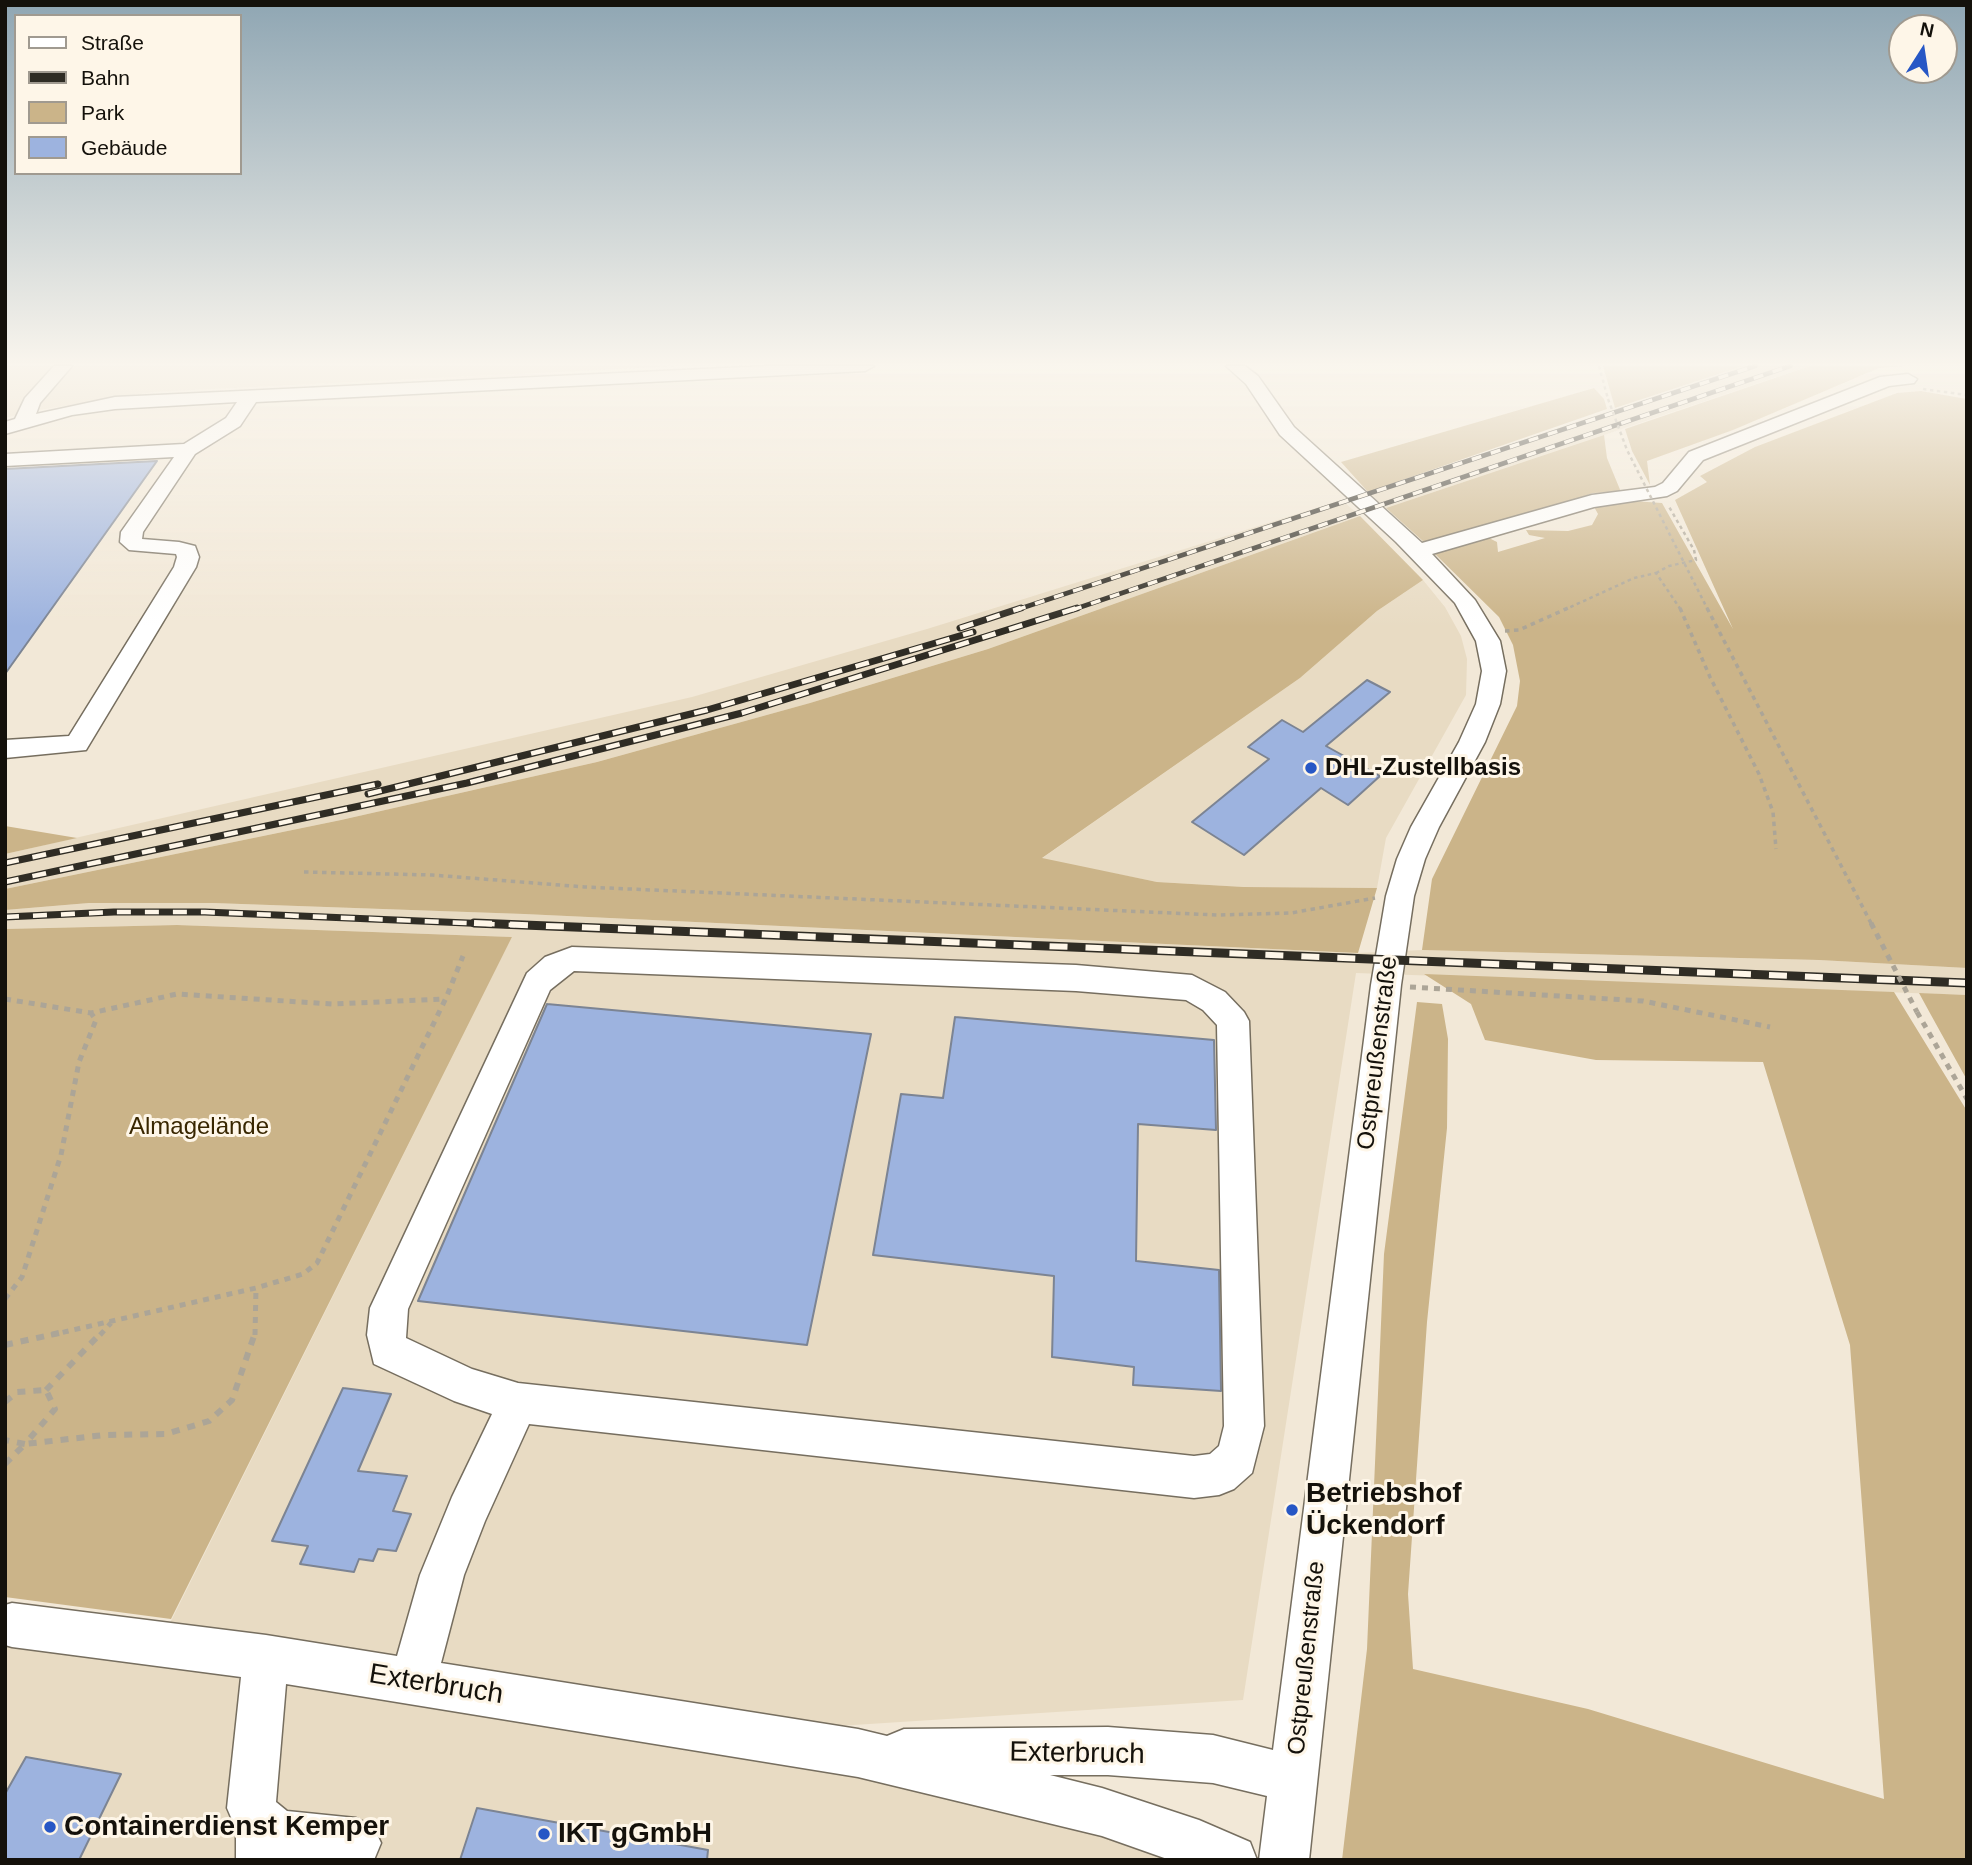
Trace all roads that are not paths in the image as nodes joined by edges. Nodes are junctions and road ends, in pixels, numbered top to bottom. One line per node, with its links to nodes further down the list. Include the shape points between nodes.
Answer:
1 (132, 453): 5 (street)
2 (186, 453): 7 (street, via 130,538 146,547 187,551 185,567 77,744)
3 (1311, 453): 6 (street, Ostpreußenstraße)
4 (1704, 453): 6 (street, via 1660,492 1592,501)
5 (5, 460)
6 (1417, 551): 13 (street, Ostpreußenstraße, via 1464,600 1483,632 1494,671 1488,704 1424,827 1401,896 1386,985)
7 (5, 750)
8 (519, 1403): 8 (street, via 468,1387 388,1350 386,1335 389,1308 538,982 556,966 572,959 1076,978 1192,988 1214,1001 1233,1021 1244,1426 1237,1458 1219,1474 1194,1477); 11 (street, via 442,1575)
9 (12, 1625): 10 (street, Exterbruch)
10 (265, 1658): 11 (street, Exterbruch); 14 (street, via 251,1808)
11 (413, 1681): 12 (street, Exterbruch)
12 (858, 1753): 13 (street, Exterbruch, via 1108,1751 1213,1759); 16 (street, Exterbruch, via 1102,1812)
13 (1293, 1779): 17 (street, Ostpreußenstraße)
14 (261, 1841): 15 (street, via 280,1835)
15 (356, 1843)
16 (1232, 1860)
17 (1284, 1860)

